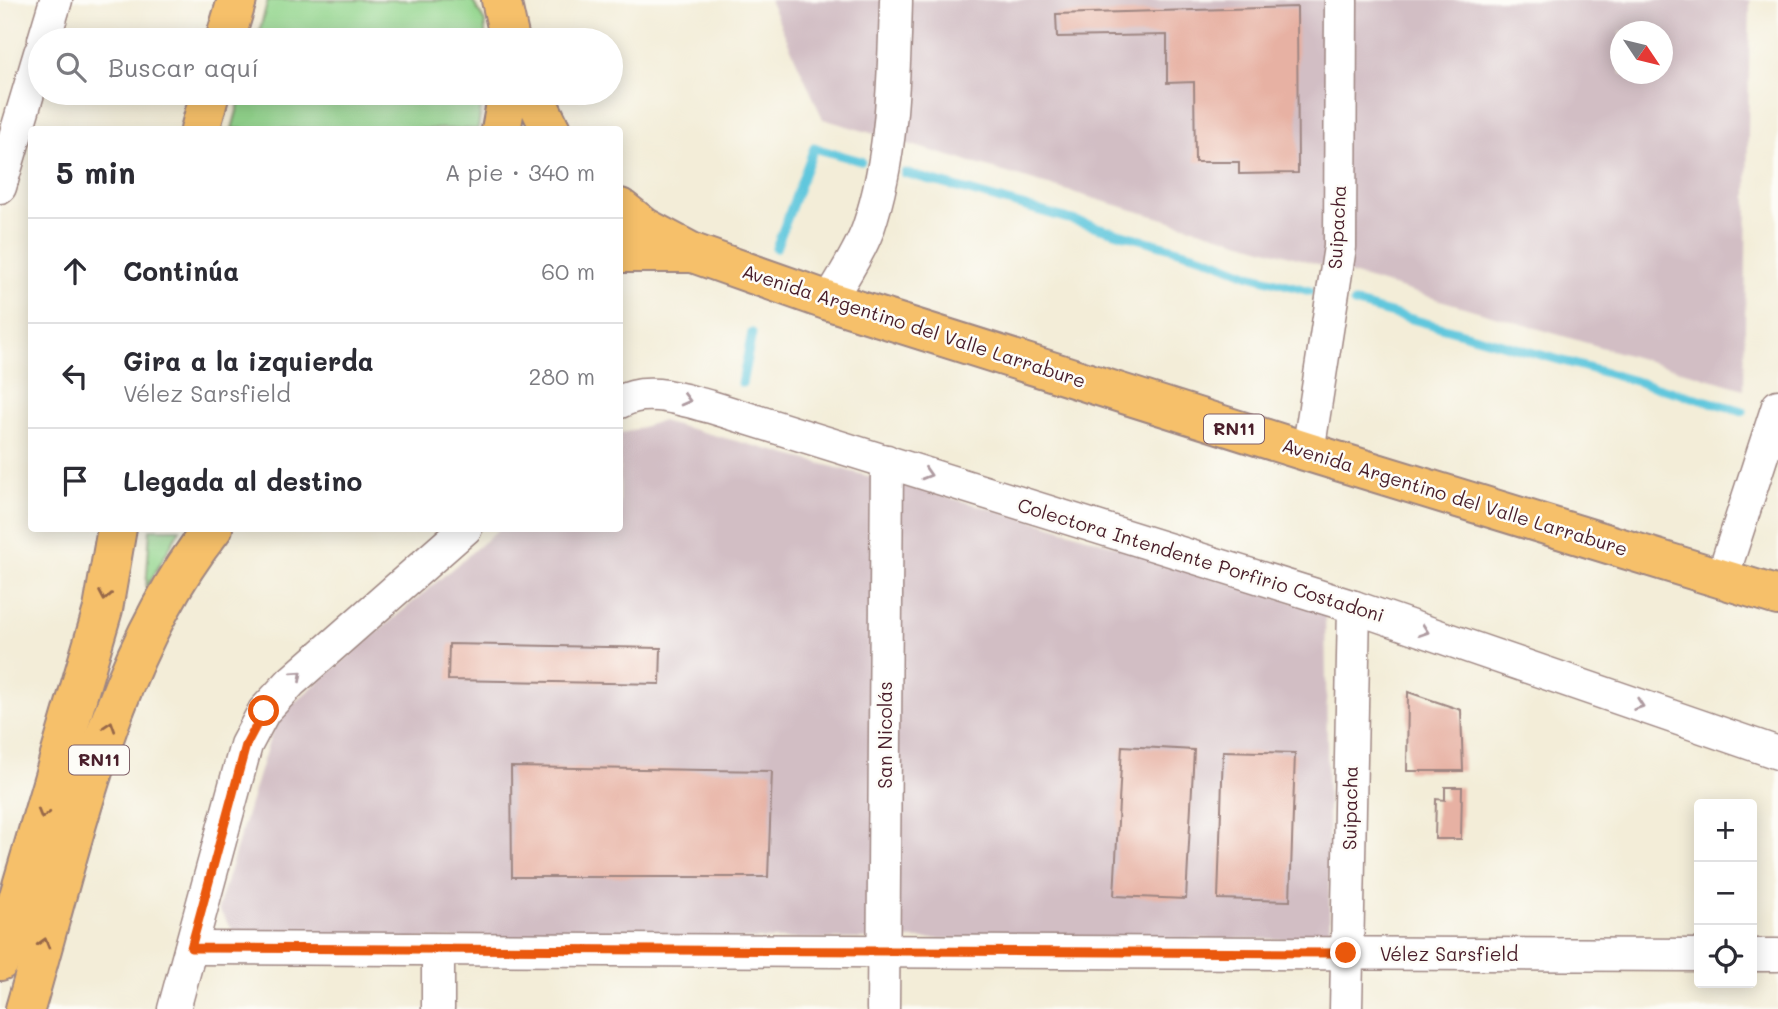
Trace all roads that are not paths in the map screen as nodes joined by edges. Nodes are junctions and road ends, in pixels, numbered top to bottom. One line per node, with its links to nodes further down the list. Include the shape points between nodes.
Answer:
1 (56, 0): 6 (street)
2 (237, 0): 7 (highway)
3 (501, 0): 8 (highway)
4 (896, 0): 21 (street, via 893,105 879,193 867,233)
5 (1341, 0): 24 (street, Suipacha, via 1340,247)
6 (48, 28)
7 (229, 28)
8 (508, 28)
9 (28, 81): 13 (street)
10 (207, 105): 14 (highway)
11 (506, 105): 15 (highway)
12 (539, 105): 16 (highway)
13 (9, 126): 17 (street)
14 (201, 126)
15 (502, 126)
16 (549, 126)
17 (0, 187)
18 (623, 210): 20 (highway, RN11)
19 (623, 253): 20 (highway, RN11)
20 (693, 253): 21 (highway, Avenida Argentino del Valle Larrabure / RN11)
21 (829, 301): 24 (highway, Avenida Argentino del Valle Larrabure / RN11)
22 (623, 400): 25 (street, Colectora Intendente Porfirio Costadoni, one-way to 25, via 665,395)
23 (1778, 406): 29 (street)
24 (1308, 453): 29 (highway, Avenida Argentino del Valle Larrabure / RN11)
25 (887, 461): 31 (street, Colectora Intendente Porfirio Costadoni, one-way to 31); 35 (street, San Nicolás)
26 (116, 532): 40 (highway, RN11, one-way to 40, via 103,609)
27 (210, 532): 41 (highway, RN11, one-way to 27, via 117,706 158,611)
28 (461, 532): 33 (street, one-way to 28, via 246,745 264,711)
29 (1722, 578): 30 (highway, Avenida Argentino del Valle Larrabure / RN11)
30 (1778, 596)
31 (1354, 607): 32 (street, Colectora Intendente Porfirio Costadoni, one-way to 32); 36 (street, Suipacha)
32 (1778, 752)
33 (191, 948): 34 (street, Vélez Sarsfield); 42 (street)
34 (438, 950): 35 (street, Vélez Sarsfield); 43 (street)
35 (883, 950): 36 (street, Vélez Sarsfield); 44 (street, San Nicolás)
36 (1346, 953): 37 (street, Vélez Sarsfield); 45 (street, Suipacha)
37 (1694, 955)
38 (1757, 955): 39 (street)
39 (1778, 955)
40 (0, 961)
41 (26, 1009)
42 (174, 1009)
43 (438, 1009)
44 (883, 1009)
45 (1346, 1009)

